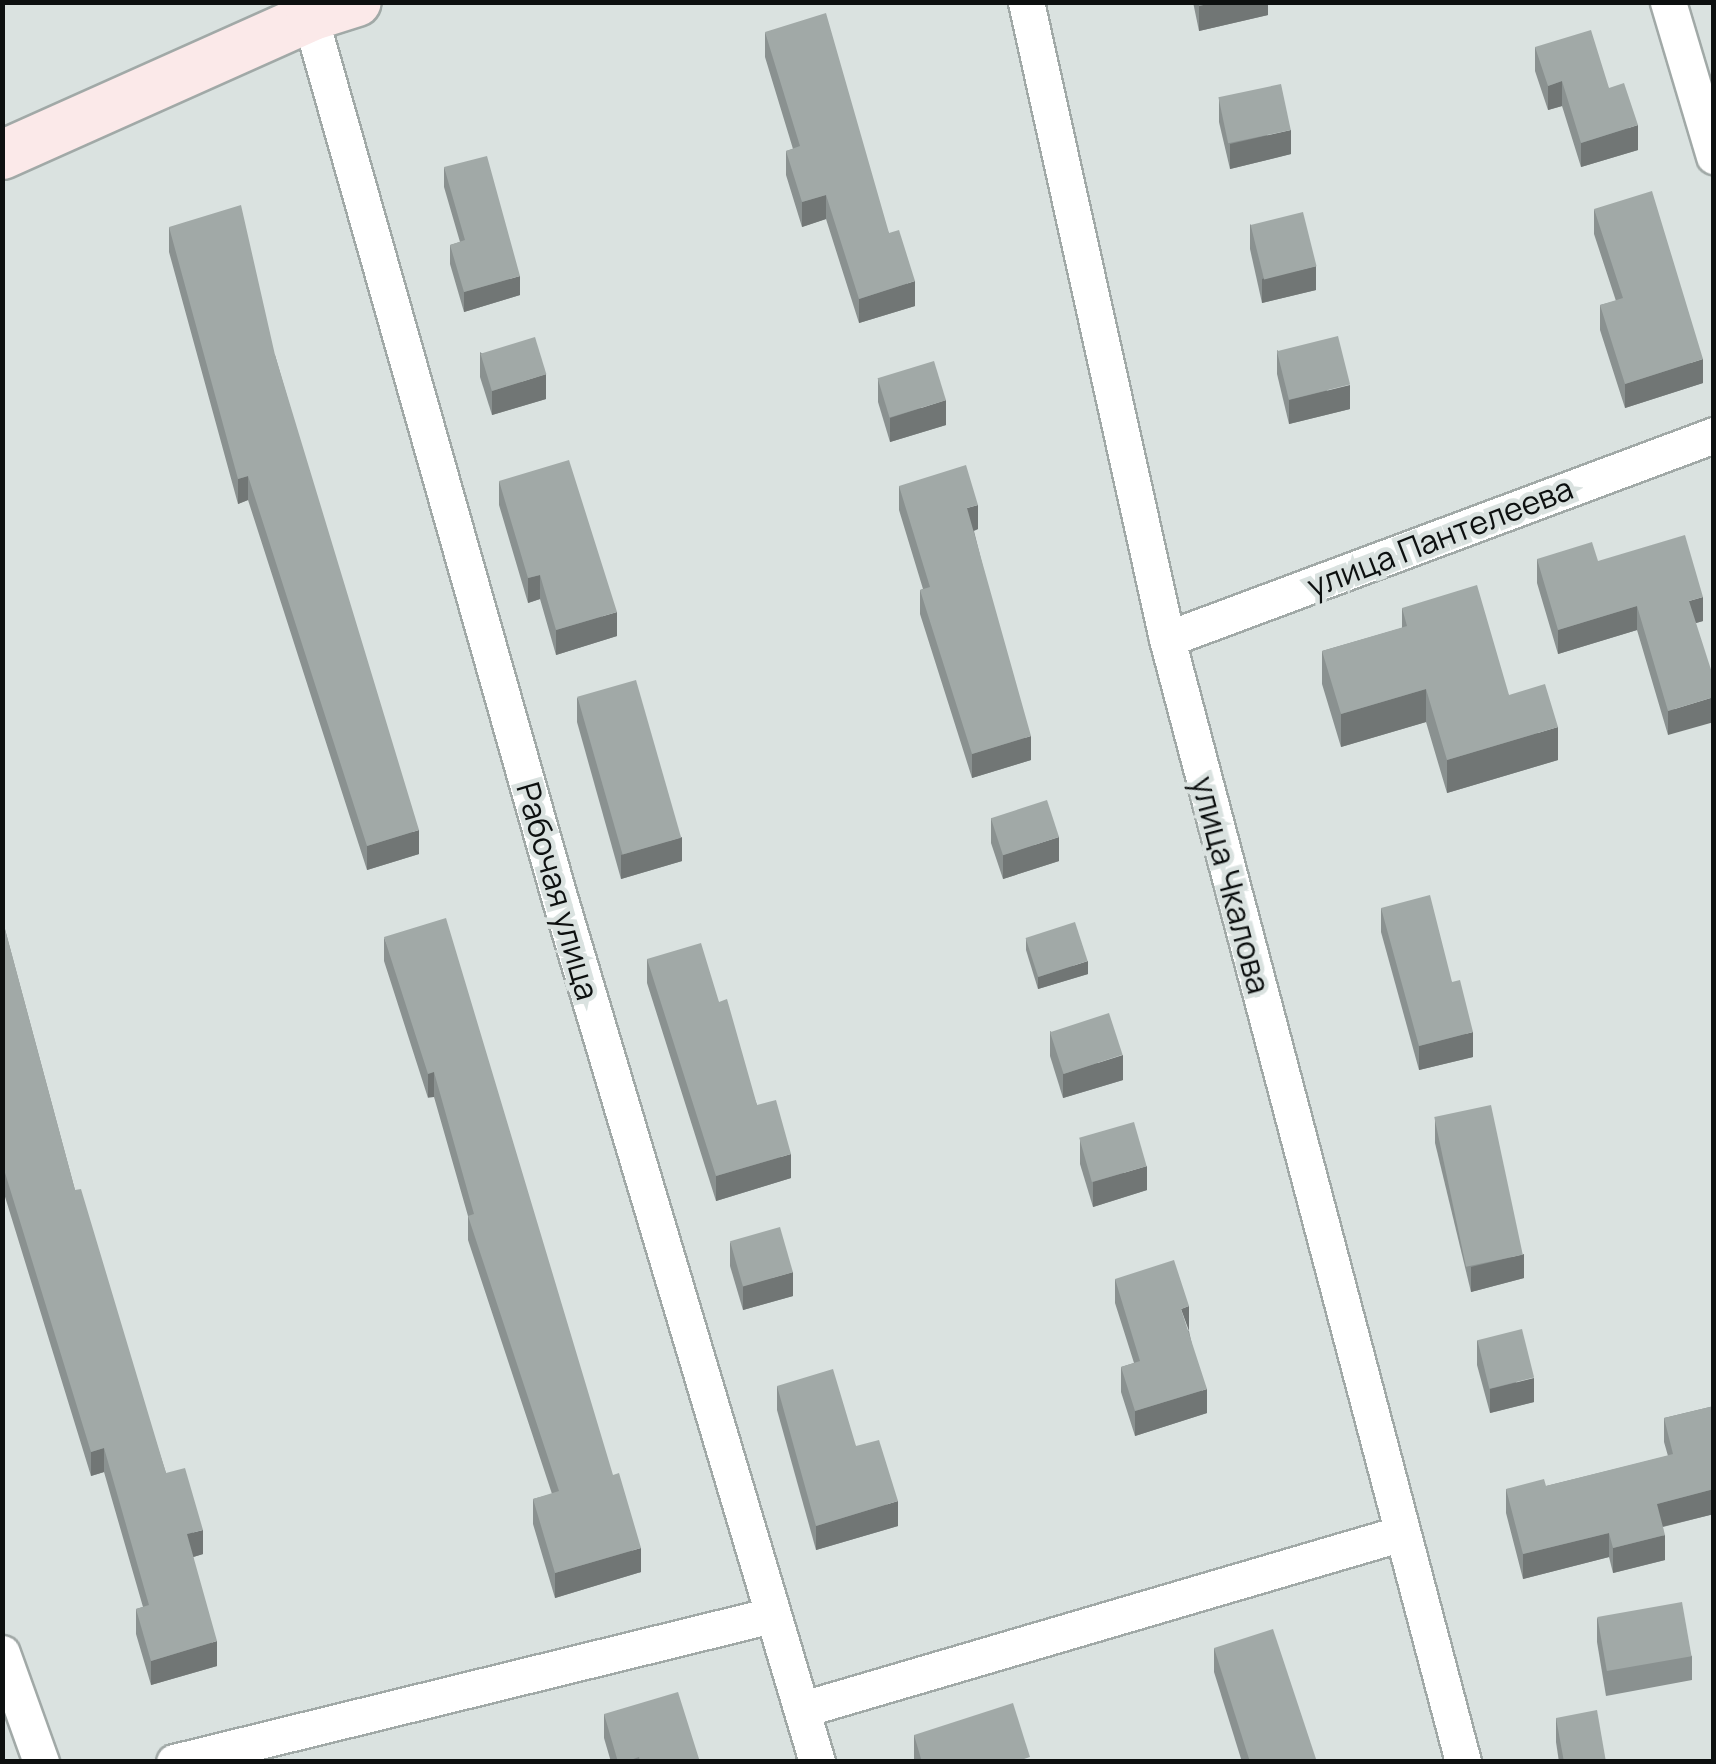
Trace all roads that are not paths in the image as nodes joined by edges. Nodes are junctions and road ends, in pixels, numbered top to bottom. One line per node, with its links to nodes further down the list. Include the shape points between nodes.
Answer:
1 (357, 2): 4 (main road)
2 (1026, 2): 8 (street, улица Чкалова)
3 (1668, 2): 6 (street)
4 (310, 17): 5 (main road); 10 (street, Рабочая улица, via 558,894)
5 (2, 155)
6 (1714, 156)
7 (1714, 435): 8 (street, улица Пантелеева)
8 (1167, 639): 9 (street, улица Чкалова)
9 (1399, 1534): 12 (street); 16 (street, улица Чкалова)
10 (772, 1615): 12 (street, Рабочая улица); 14 (street)
11 (2, 1654): 13 (street)
12 (803, 1709): 15 (street, Рабочая улица)
13 (41, 1762)
14 (174, 1762)
15 (817, 1762)
16 (1462, 1762)

